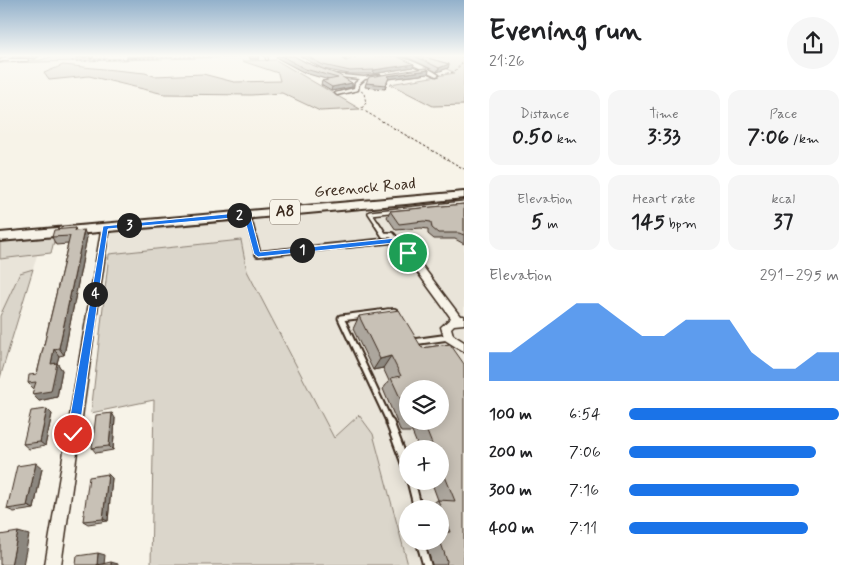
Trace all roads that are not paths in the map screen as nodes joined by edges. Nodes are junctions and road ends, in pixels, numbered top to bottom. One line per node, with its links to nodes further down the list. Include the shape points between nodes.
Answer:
1 (357, 83): 2 (street, via 356,89)
2 (337, 94)
3 (464, 195): 5 (main road, Greenock Road / A8)
4 (464, 203): 5 (lane)
5 (375, 209): 6 (main road, Greenock Road / A8); 9 (lane, via 370,213 384,235 392,235)
6 (247, 214): 7 (main road, Greenock Road / A8); 9 (lane, via 258,254)
7 (105, 228): 8 (main road, Greenock Road / A8); 18 (street)
8 (0, 237)
9 (396, 240): 10 (lane)
10 (408, 253): 12 (street)
11 (399, 319): 16 (lane, via 394,311 341,318)
12 (460, 320): 14 (street, via 448,323)
13 (408, 334): 14 (lane, via 413,342)
14 (449, 337): 15 (street)
15 (464, 348)
16 (399, 447)
17 (423, 550): 19 (lane)
18 (53, 565)
19 (427, 565)

